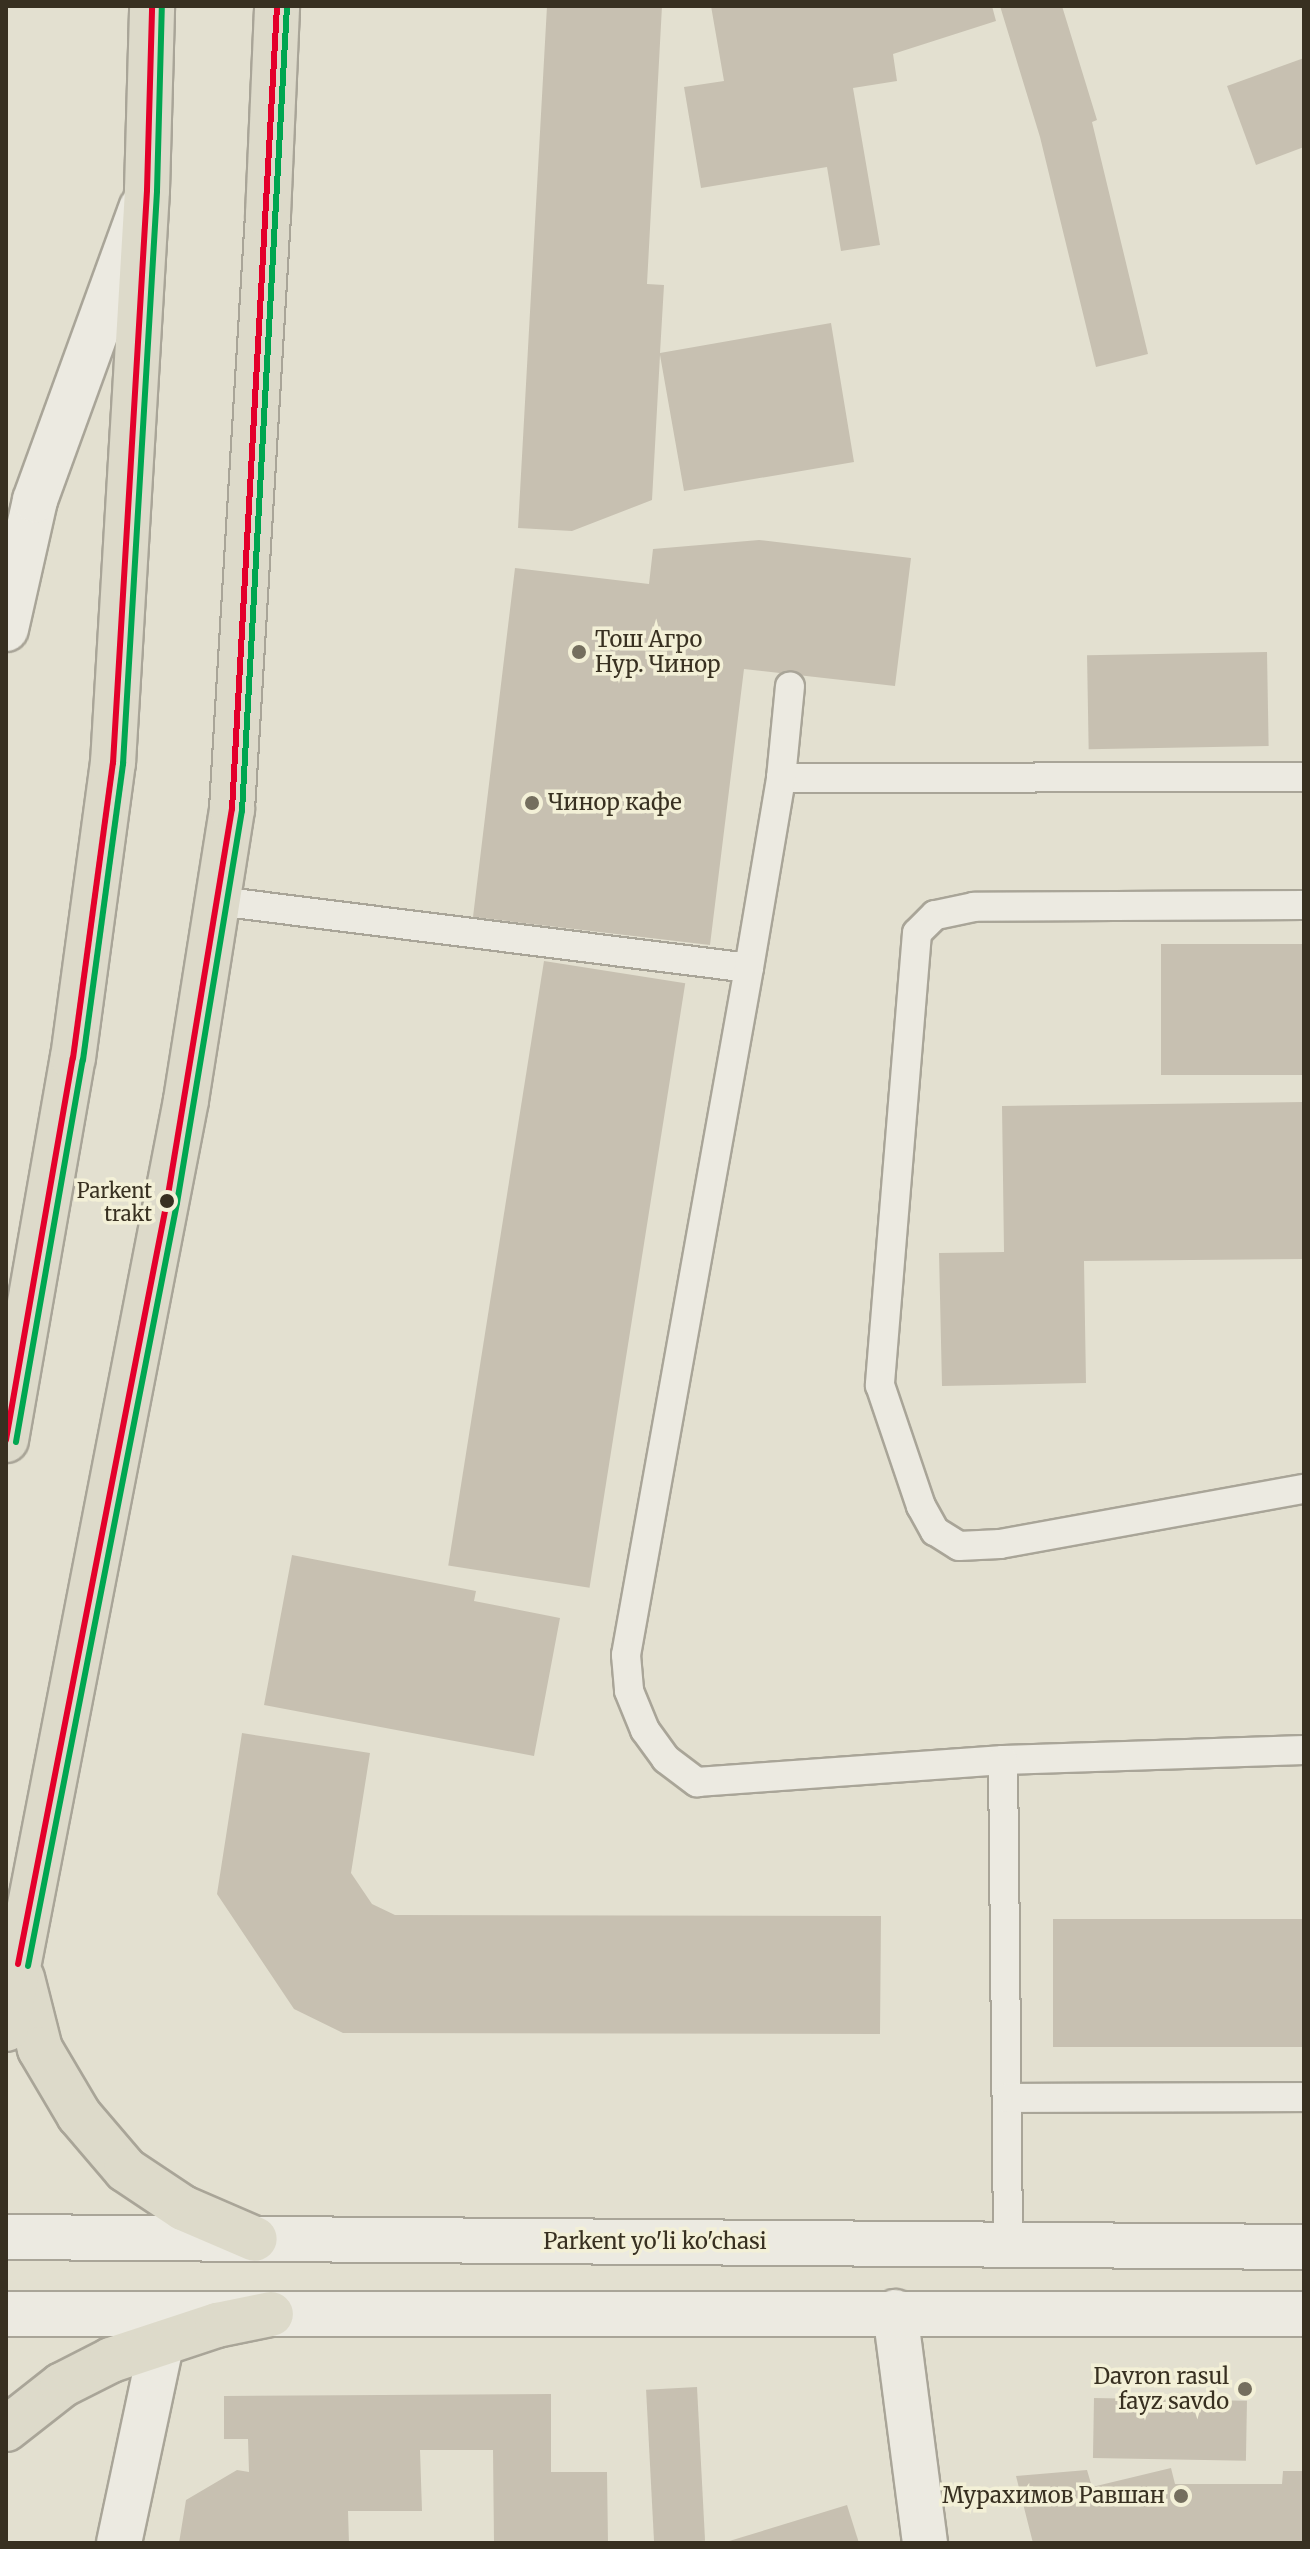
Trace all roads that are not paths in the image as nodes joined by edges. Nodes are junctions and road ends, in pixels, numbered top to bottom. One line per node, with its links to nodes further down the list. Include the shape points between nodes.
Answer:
1 (152, 6): 3 (highway)
2 (277, 6): 8 (highway, via 232,809)
3 (147, 190): 4 (street, via 35,500); 11 (highway, via 113,763 73,1058)
4 (6, 629)
5 (790, 686): 7 (lane)
6 (1304, 777): 7 (lane)
7 (781, 778): 10 (lane)
8 (218, 901): 10 (lane); 15 (highway, via 164,1216)
9 (1304, 905): 12 (lane, via 974,907 935,915 917,933 880,1385 921,1506 935,1531 959,1546 1000,1544)
10 (749, 968): 14 (lane, via 626,1655 629,1691 659,1750 697,1782)
11 (6, 1440)
12 (1304, 1489)
13 (1304, 1750): 14 (lane)
14 (1003, 1760): 18 (lane)
15 (18, 1964): 16 (highway); 20 (highway, via 40,2049 79,2115 126,2170 183,2208)
16 (6, 2029)
17 (1304, 2097): 18 (lane)
18 (1007, 2098): 21 (lane)
19 (6, 2237): 20 (street, Parkent yo'li ko'chasi)
20 (255, 2239): 21 (street, Parkent yo'li ko'chasi)
21 (1008, 2245): 22 (street, Parkent yo'li ko'chasi)
22 (1304, 2247)
23 (895, 2312): 25 (street); 26 (street); 30 (street)
24 (6, 2314): 25 (street)
25 (271, 2314): 27 (highway)
26 (1304, 2314)
27 (162, 2341): 28 (highway, via 62,2385); 29 (street)
28 (6, 2429)
29 (119, 2543)
30 (925, 2543)

